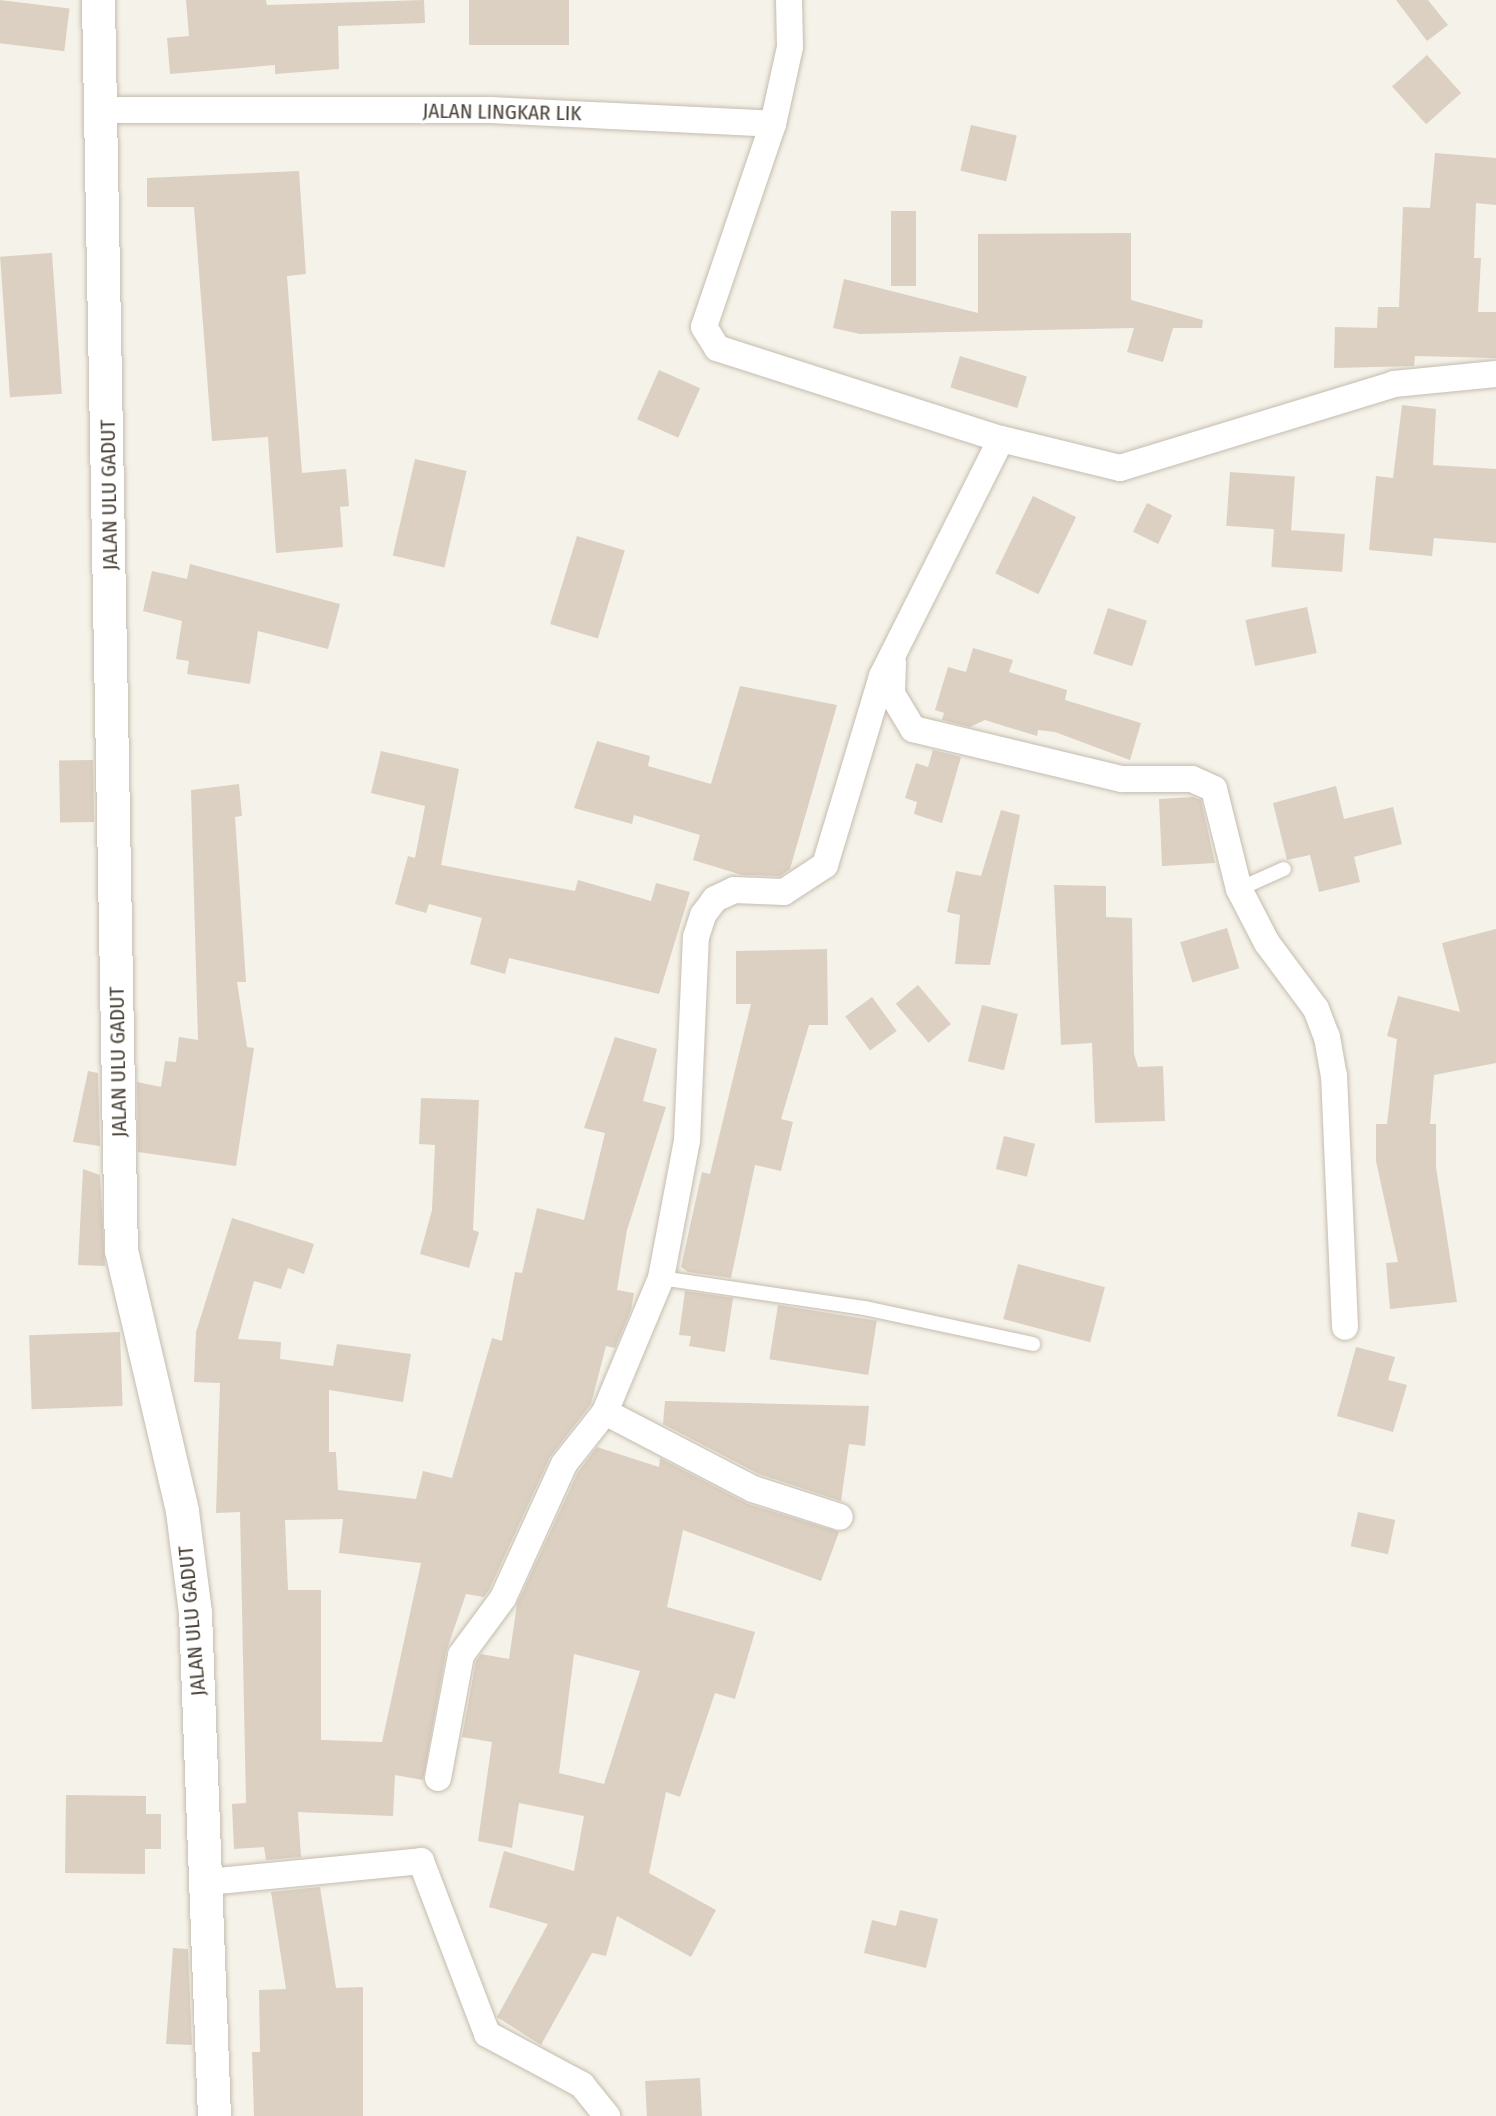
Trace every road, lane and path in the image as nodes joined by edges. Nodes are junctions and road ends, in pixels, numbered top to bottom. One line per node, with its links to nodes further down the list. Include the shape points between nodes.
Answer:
1 (98, 0): 3 (street, JALAN ULU GADUT)
2 (789, 0): 4 (street, via 790,47)
3 (103, 110): 4 (street, JALAN LINGKAR LIK, via 490,110); 16 (street, JALAN ULU GADUT, via 121,1250 182,1511 195,1613)
4 (774, 124): 6 (street, via 716,281 706,338 744,361)
5 (1494, 378): 6 (street, via 1394,384 1136,467 1104,468)
6 (1001, 439): 7 (street)
7 (897, 645): 9 (street, via 892,694 913,729 1122,779 1205,782 1214,789); 10 (street, via 870,706 825,865 784,892 734,890 715,898 703,915 696,937 687,1141)
8 (1284, 869): 9 (lane)
9 (1239, 889): 11 (street, via 1267,943 1316,1009 1327,1037 1335,1075)
10 (661, 1278): 12 (lane, via 865,1308); 13 (street)
11 (1345, 1327)
12 (1033, 1343)
13 (605, 1412): 14 (street, via 753,1489); 15 (street, via 564,1464 503,1598 461,1654)
14 (839, 1517)
15 (438, 1778)
16 (208, 1882): 17 (street, JALAN ULU GADUT); 18 (street, via 421,1861 487,2034 582,2085)
17 (214, 2116)
18 (607, 2116)

